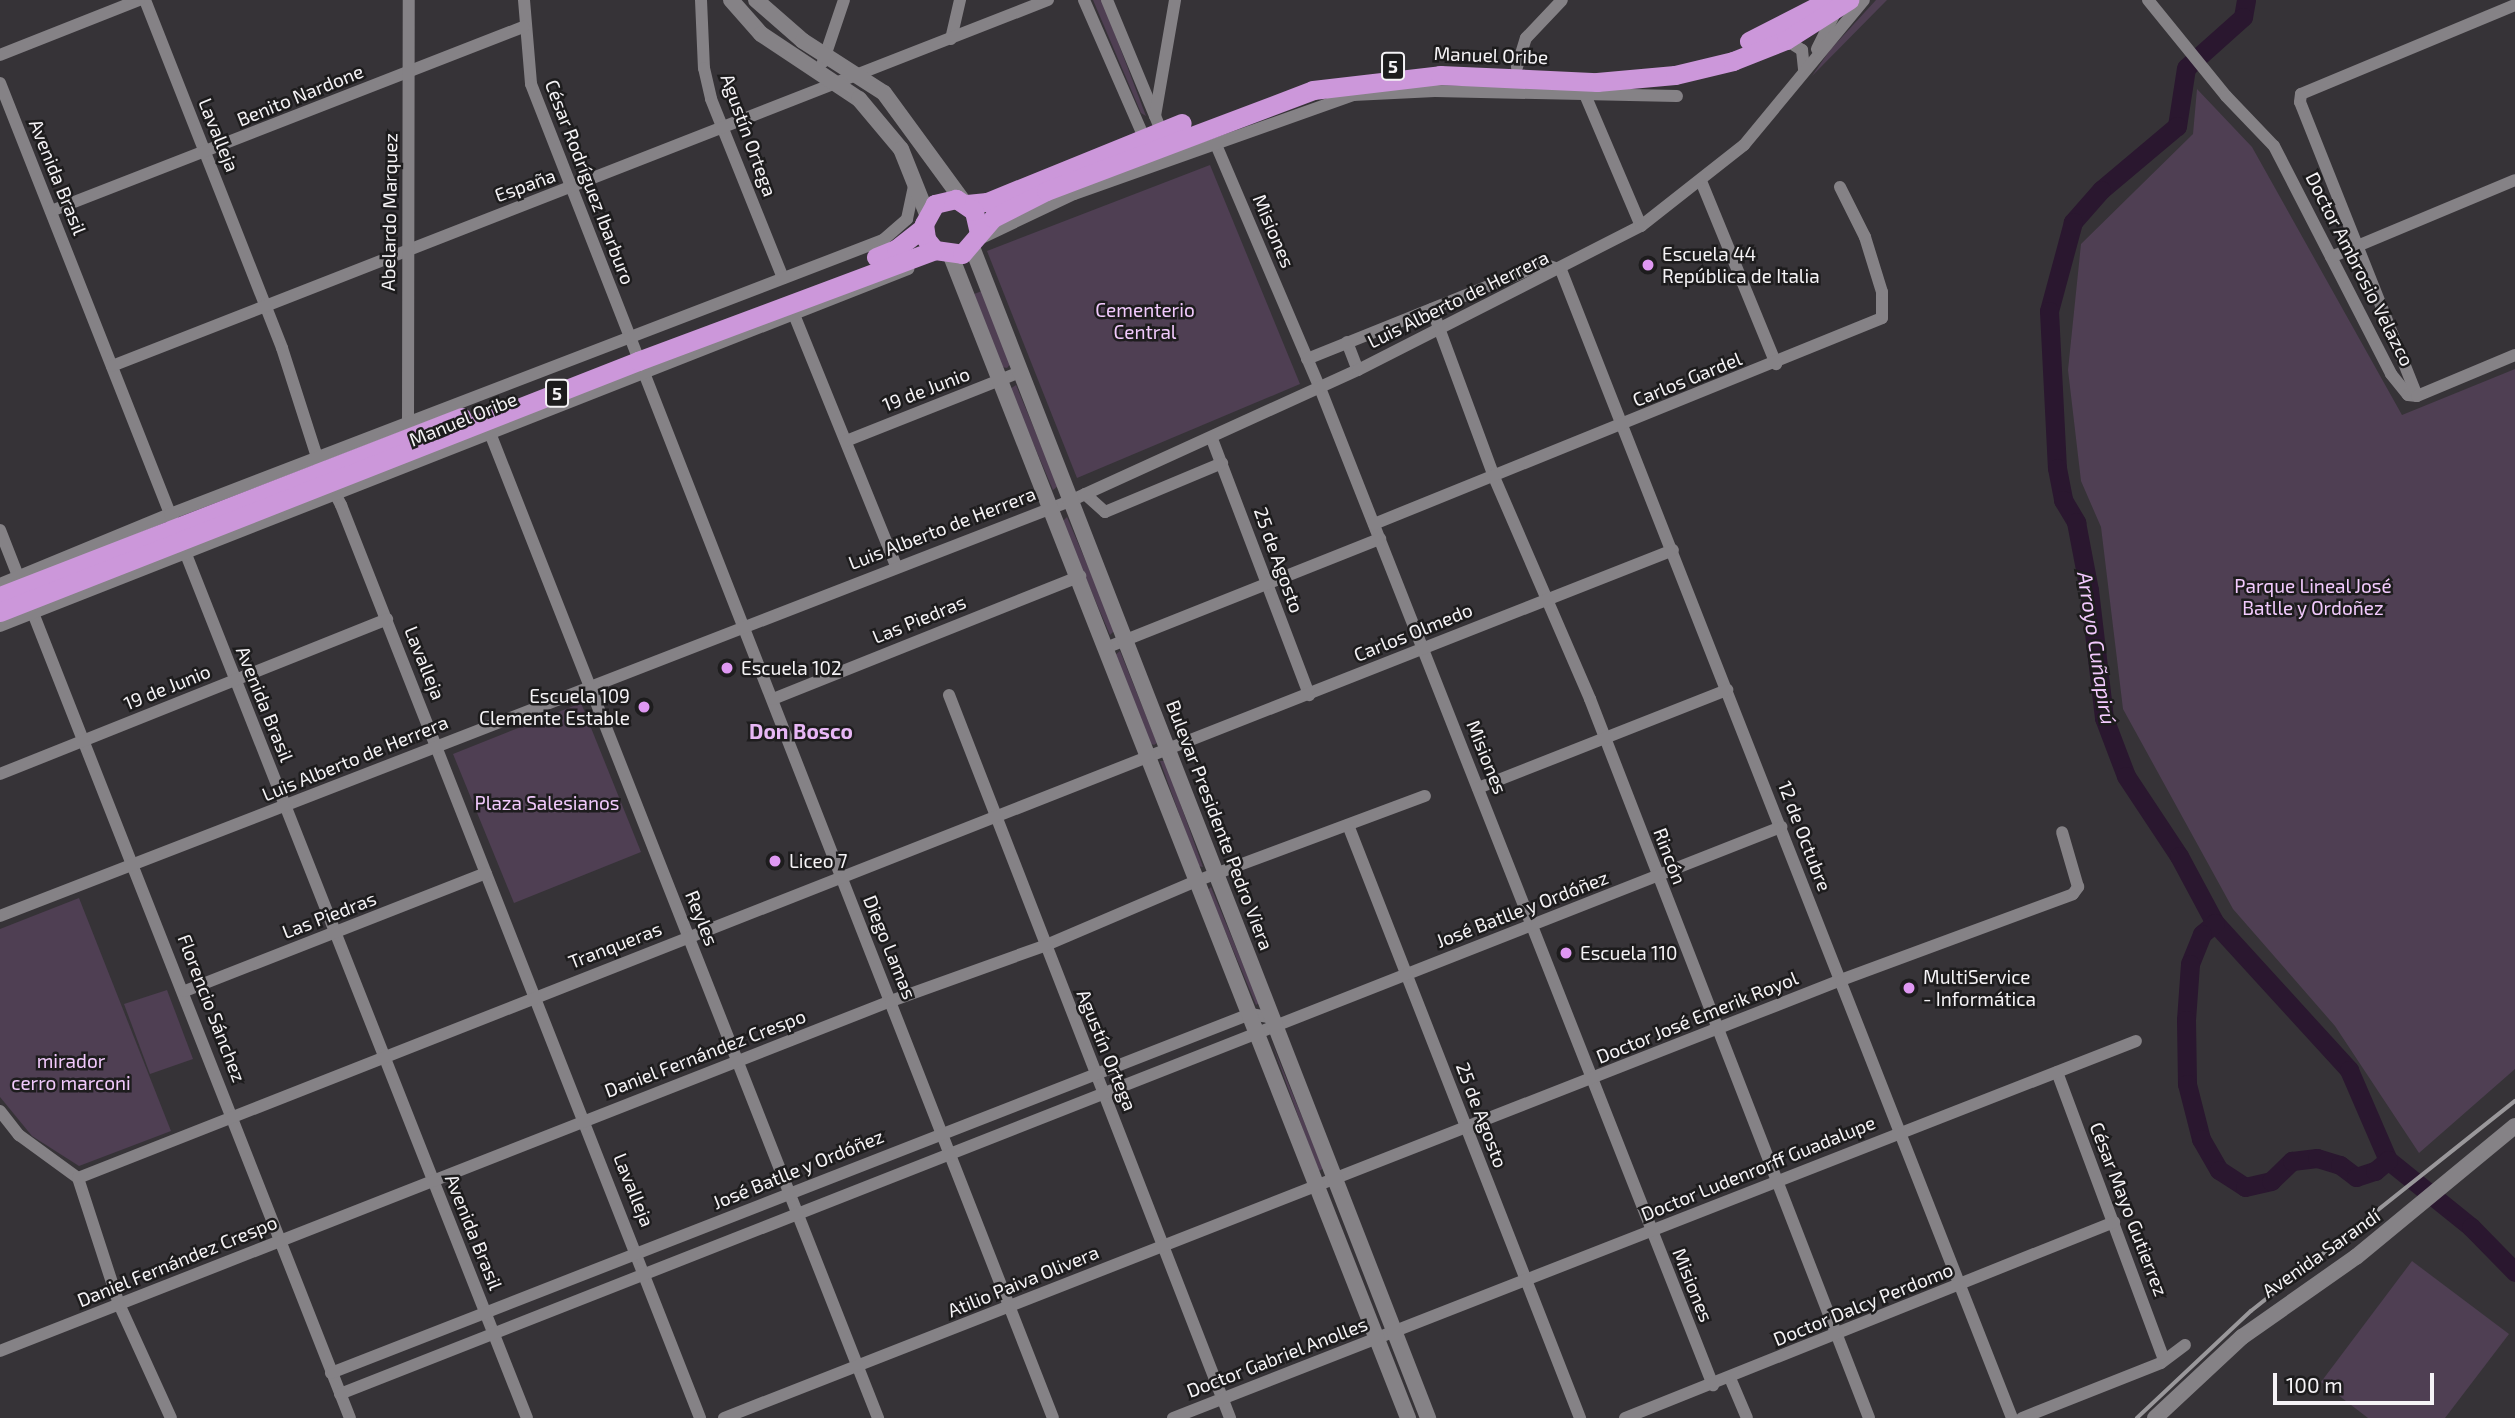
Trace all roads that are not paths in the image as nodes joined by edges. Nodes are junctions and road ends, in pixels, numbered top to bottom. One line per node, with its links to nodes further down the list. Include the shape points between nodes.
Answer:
1 (139, 0): 22 (street)
2 (145, 0): 38 (street, Lavalleja)
3 (409, 0): 26 (street, Abelardo Marquez)
4 (524, 0): 19 (street, César Rodríguez Ibarburo)
5 (701, 0): 35 (street, Agustín Ortega, via 704,68)
6 (731, 0): 27 (street, via 761,34)
7 (756, 0): 23 (street)
8 (844, 0): 23 (street)
9 (960, 0): 20 (street)
10 (1048, 0): 20 (street, España)
11 (1084, 0): 36 (street)
12 (1107, 0): 36 (street)
13 (1175, 0): 36 (street)
14 (1562, 0): 24 (street, via 1526,38)
15 (1864, 0): 25 (street, Luis Alberto de Herrera)
16 (2148, 0): 52 (street, Doctor Ambrosio Velazco, via 2274,146)
17 (1831, 3): 21 (highway, Manuel Oribe / 5); 24 (highway, Manuel Oribe / 5, via 1731,49 1678,64 1607,69); 25 (street)
18 (2515, 5): 49 (street, Doctor Ambrosio Velazco, via 2301,94)
19 (523, 27): 26 (street, Benito Nardone); 43 (street, César Rodríguez Ibarburo, via 531,84)
20 (951, 39): 28 (street, España)
21 (1786, 40): 25 (street, via 1802,50); 31 (highway, Manuel Oribe / 5, via 1733,61 1633,80 1440,75)
22 (0, 55)
23 (826, 57): 27 (street); 28 (street)
24 (1517, 67): 36 (highway, Manuel Oribe / 5, via 1377,67 1342,72 1286,85)
25 (1804, 70): 41 (street, Luis Alberto de Herrera, via 1744,145)
26 (410, 72): 38 (street, Benito Nardone); 50 (street, Abelardo Marquez)
27 (818, 72): 30 (street)
28 (861, 76): 30 (street, España); 44 (street, via 892,104)
29 (0, 83): 45 (street, Avenida Brasil)
30 (837, 83): 35 (street, España); 39 (street, via 882,124)
31 (1348, 83): 32 (street); 36 (highway, Manuel Oribe / 5)
32 (1376, 92): 34 (street, Manuel Oribe); 37 (street, Manuel Oribe, via 1338,99)
33 (1677, 96): 34 (street, Manuel Oribe)
34 (1586, 97): 47 (street)
35 (723, 127): 43 (street, España); 54 (street, Agustín Ortega)
36 (1155, 136): 44 (highway, Manuel Oribe / 5, via 988,202); 48 (highway, Manuel Oribe / 5, via 993,218)
37 (1217, 146): 48 (street, Manuel Oribe, via 1074,194); 66 (street, Misiones)
38 (205, 153): 45 (street, Benito Nardone); 57 (street, Lavalleja)
39 (914, 175): 46 (street); 54 (street, via 914,202 898,230 884,240)
40 (2515, 180): 49 (street)
41 (1701, 181): 47 (street, Luis Alberto de Herrera); 67 (street)
42 (1840, 187): 67 (street, Carlos Gardel, via 1865,237 1885,313 1861,330)
43 (572, 188): 50 (street, España); 65 (street, César Rodríguez Ibarburo)
44 (965, 203): 46 (highway, Manuel Oribe, via 941,201); 48 (highway, via 979,219)
45 (51, 211): 68 (street, Avenida Brasil)
46 (925, 221): 51 (highway); 65 (highway, Manuel Oribe / 5, via 895,249)
47 (1641, 226): 53 (street, Luis Alberto de Herrera)
48 (976, 241): 51 (highway, Manuel Oribe); 55 (street, Bulevar Presidente Pedro Viera)
49 (2356, 246): 52 (street); 73 (street, Doctor Ambrosio Velazco)
50 (407, 249): 57 (street, España); 74 (street, Abelardo Marquez)
51 (943, 253): 56 (street, Bulevar Presidente Pedro Viera); 59 (street, Manuel Oribe); 65 (highway, Manuel Oribe / 5)
52 (2331, 257): 73 (street, Doctor Ambrosio Velazco, via 2391,374 2408,395)
53 (1561, 270): 58 (street, via 1542,264); 61 (street, Luis Alberto de Herrera); 75 (street, 12 de Octubre)
54 (783, 278): 65 (street)
55 (985, 281): 56 (street, via 976,291); 70 (street, Bulevar Presidente Pedro Viera)
56 (963, 286): 71 (street, Bulevar Presidente Pedro Viera)
57 (265, 304): 68 (street, España); 80 (street, Lavalleja)
58 (1432, 309): 60 (street); 61 (street, Rincón)
59 (796, 317): 65 (street, Manuel Oribe); 78 (street)
60 (1391, 324): 62 (street); 63 (street)
61 (1440, 329): 63 (street, Luis Alberto de Herrera); 81 (street, Rincón)
62 (1347, 342): 66 (street); 69 (street)
63 (1401, 347): 69 (street, Luis Alberto de Herrera)
64 (2515, 355): 73 (street)
65 (636, 356): 74 (street); 76 (street, Manuel Oribe); 80 (highway, Manuel Oribe / 5); 99 (street, Diego Lamas)
66 (1307, 359): 72 (street, Misiones)
67 (1776, 364): 75 (street, Carlos Gardel)
68 (112, 366): 86 (street, Avenida Brasil)
69 (1358, 370): 72 (street, Luis Alberto de Herrera)
70 (1020, 372): 71 (street, 19 de Junio); 82 (street, Bulevar Presidente Pedro Viera)
71 (1001, 380): 78 (street, 19 de Junio); 83 (street, Bulevar Presidente Pedro Viera)
72 (1320, 388): 77 (street, Luis Alberto de Herrera); 84 (street, Misiones)
73 (2417, 396)
74 (408, 424): 80 (street)
75 (1622, 425): 81 (street, Carlos Gardel); 88 (street, 12 de Octubre)
76 (490, 433): 80 (street, Manuel Oribe); 105 (street, Reyles)
77 (1212, 439): 79 (street, 25 de Agosto); 82 (street, Luis Alberto de Herrera)
78 (846, 441): 89 (street)
79 (1222, 463): 82 (street, via 1105,512); 93 (street, 25 de Agosto)
80 (327, 477): 86 (street); 86 (street, Manuel Oribe); 86 (highway, Manuel Oribe / 5); 98 (street, Lavalleja)
81 (1494, 477): 84 (street, Carlos Gardel); 95 (street, Rincón)
82 (1078, 498): 83 (street, Luis Alberto de Herrera); 101 (street, Bulevar Presidente Pedro Viera)
83 (1051, 506): 89 (street, Luis Alberto de Herrera); 91 (street, Bulevar Presidente Pedro Viera)
84 (1374, 524): 87 (street, Misiones)
85 (0, 530): 90 (street)
86 (177, 534): 90 (street); 94 (highway, Manuel Oribe / 5); 96 (highway, Manuel Oribe / 5); 97 (street, Manuel Oribe); 104 (street, Avenida Brasil)
87 (1380, 539): 93 (street); 103 (street, Misiones)
88 (1673, 550): 95 (street, Carlos Olmedo); 106 (street, 12 de Octubre)
89 (896, 566): 99 (street, Luis Alberto de Herrera)
90 (18, 576): 92 (street)
91 (1080, 576): 102 (street, Bulevar Presidente Pedro Viera); 109 (street, Las Piedras)
92 (0, 583)
93 (1268, 583): 101 (street); 108 (street, 25 de Agosto)
94 (0, 596)
95 (1548, 600): 103 (street, Carlos Olmedo); 110 (street, Rincón)
96 (0, 612)
97 (33, 613): 100 (street, Manuel Oribe); 111 (street, Florencio Sánchez)
98 (387, 620): 104 (street, 19 de Junio); 112 (street, Lavalleja)
99 (746, 625): 105 (street, Luis Alberto de Herrera); 109 (street, Diego Lamas)
100 (0, 626)
101 (1125, 640): 102 (street); 113 (street, Bulevar Presidente Pedro Viera)
102 (1108, 648): 114 (street, Bulevar Presidente Pedro Viera)
103 (1423, 649): 108 (street, Carlos Olmedo); 116 (street, Misiones)
104 (235, 681): 111 (street, 19 de Junio); 118 (street, Avenida Brasil)
105 (590, 687): 112 (street, Luis Alberto de Herrera); 132 (street, Reyles)
106 (1727, 690): 110 (street); 121 (street, 12 de Octubre)
107 (949, 695): 119 (street, Agustín Ortega)
108 (1308, 695): 113 (street, Carlos Olmedo)
109 (773, 699): 126 (street, Diego Lamas)
110 (1605, 739): 116 (street); 127 (street, Rincón)
111 (83, 741): 115 (street, 19 de Junio); 123 (street, Florencio Sánchez)
112 (437, 746): 118 (street, Luis Alberto de Herrera); 124 (street, Lavalleja)
113 (1168, 750): 114 (street, Tranqueras); 125 (street, Bulevar Presidente Pedro Viera)
114 (1150, 757): 119 (street, Tranqueras); 128 (street, Bulevar Presidente Pedro Viera)
115 (0, 774)
116 (1478, 788): 130 (street, Misiones)
117 (1425, 796): 120 (street, Daniel Fernández Crespo)
118 (285, 807): 123 (street, Luis Alberto de Herrera); 131 (street, Avenida Brasil)
119 (996, 818): 126 (street, Tranqueras); 133 (street, Agustín Ortega)
120 (1348, 825): 125 (street, Daniel Fernández Crespo); 134 (street, 25 de Agosto)
121 (1781, 827): 127 (street, José Batlle y Ordóñez); 135 (street, 12 de Octubre)
122 (2062, 832): 135 (street, Doctor José Emerik Royol, via 2077,887 2073,894)
123 (135, 863): 129 (street, Luis Alberto de Herrera); 136 (street, Florencio Sánchez)
124 (486, 873): 131 (street, Las Piedras); 137 (street, Lavalleja)
125 (1216, 873): 128 (street, Daniel Fernández Crespo); 140 (street, Bulevar Presidente Pedro Viera)
126 (842, 877): 132 (street, Tranqueras); 138 (street, Diego Lamas)
127 (1657, 877): 130 (street, José Batlle y Ordóñez); 141 (street, Rincón)
128 (1199, 880): 133 (street, Daniel Fernández Crespo); 139 (street, Bulevar Presidente Pedro Viera)
129 (0, 916)
130 (1534, 924): 134 (street, José Batlle y Ordóñez); 148 (street, Misiones)
131 (335, 933): 136 (street, Las Piedras); 144 (street, Avenida Brasil)
132 (688, 937): 137 (street, Tranqueras); 145 (street, Reyles)
133 (1044, 946): 138 (street, Daniel Fernández Crespo); 147 (street, Agustín Ortega)
134 (1407, 975): 140 (street, José Batlle y Ordóñez); 154 (street, 25 de Agosto)
135 (1841, 980): 141 (street, Doctor José Emerik Royol); 156 (street, 12 de Octubre)
136 (185, 991): 151 (street, Florencio Sánchez)
137 (536, 997): 144 (street, Tranqueras); 152 (street, Lavalleja)
138 (891, 1001): 145 (street, Daniel Fernández Crespo); 155 (street, Diego Lamas)
139 (1251, 1014): 140 (street, via 1269,1017); 142 (street, Bulevar Presidente Pedro Viera); 147 (street, José Batlle y Ordóñez)
140 (1276, 1026): 142 (street, José Batlle y Ordóñez); 160 (street, Bulevar Presidente Pedro Viera)
141 (1717, 1030): 148 (street, Doctor José Emerik Royol); 161 (street, Rincón)
142 (1259, 1034): 149 (street, José Batlle y Ordóñez); 162 (street, Bulevar Presidente Pedro Viera)
143 (2136, 1041): 146 (street, Doctor Ludenrorff Guadalupe)
144 (383, 1058): 151 (street, Tranqueras); 159 (street, Avenida Brasil)
145 (738, 1062): 152 (street, Daniel Fernández Crespo); 163 (street, Reyles)
146 (2057, 1072): 156 (street, Doctor Ludenrorff Guadalupe); 165 (street, César Mayo Gutierrez)
147 (1096, 1073): 149 (street, Agustín Ortega); 155 (street, José Batlle y Ordóñez)
148 (1593, 1079): 154 (street, Doctor José Emerik Royol); 166 (street, Misiones)
149 (1103, 1092): 157 (street, José Batlle y Ordóñez); 168 (street, Agustín Ortega)
150 (0, 1111): 158 (street, via 19,1135)
151 (233, 1115): 158 (street, Tranqueras); 167 (street, Florencio Sánchez)
152 (586, 1121): 159 (street, Daniel Fernández Crespo); 169 (street, Lavalleja)
153 (2515, 1126): 206 (street, Avenida Sarandí, via 2384,1235 2270,1314)
154 (1466, 1128): 160 (street, Doctor José Emerik Royol); 171 (street, 25 de Agosto)
155 (943, 1132): 157 (street, Diego Lamas); 163 (street, José Batlle y Ordóñez)
156 (1900, 1133): 161 (street, Doctor Ludenrorff Guadalupe); 172 (street, 12 de Octubre)
157 (951, 1152): 164 (street, José Batlle y Ordóñez); 174 (street, Diego Lamas)
158 (78, 1178): 173 (street)
159 (432, 1180): 167 (street, Daniel Fernández Crespo); 175 (street, Avenida Brasil)
160 (1336, 1180): 162 (street, Atilio Paiva Olivera); 177 (street, Bulevar Presidente Pedro Viera)
161 (1775, 1181): 166 (street, Doctor Ludenrorff Guadalupe); 178 (street, Rincón)
162 (1318, 1187): 168 (street, Atilio Paiva Olivera); 179 (street, Bulevar Presidente Pedro Viera)
163 (790, 1192): 164 (street, Reyles); 169 (street, José Batlle y Ordóñez)
164 (799, 1214): 170 (street, José Batlle y Ordóñez); 183 (street, Reyles)
165 (2114, 1222): 172 (street, Doctor Dalcy Perdomo); 182 (street, César Mayo Gutierrez)
166 (1651, 1231): 171 (street, Doctor Ludenrorff Guadalupe); 186 (street, Misiones)
167 (282, 1239): 173 (street, Daniel Fernández Crespo); 184 (street, Florencio Sánchez)
168 (1164, 1246): 174 (street, Atilio Paiva Olivera); 188 (street, Agustín Ortega)
169 (638, 1253): 170 (street, Lavalleja); 175 (street, José Batlle y Ordóñez)
170 (646, 1273): 176 (street, José Batlle y Ordóñez); 192 (street, Lavalleja)
171 (1526, 1281): 177 (street, Doctor Ludenrorff Guadalupe); 200 (street, 25 de Agosto)
172 (1961, 1285): 178 (street, Doctor Dalcy Perdomo); 204 (street, 12 de Octubre)
173 (119, 1304): 181 (street, Daniel Fernández Crespo); 189 (street)
174 (1009, 1307): 183 (street, Atilio Paiva Olivera); 195 (street, Diego Lamas)
175 (485, 1310): 176 (street, Avenida Brasil); 184 (street, José Batlle y Ordóñez)
176 (493, 1332): 187 (street, José Batlle y Ordóñez); 191 (street, Avenida Brasil)
177 (1394, 1332): 179 (street, Doctor Gabriel Anolles); 199 (street, Bulevar Presidente Pedro Viera)
178 (1837, 1335): 185 (street, Doctor Dalcy Perdomo); 203 (street, Rincón)
179 (1377, 1339): 188 (street, Doctor Gabriel Anolles); 198 (street, Bulevar Presidente Pedro Viera)
180 (2185, 1345): 182 (street)
181 (0, 1351)
182 (2164, 1359): 205 (street)
183 (859, 1366): 193 (street, Atilio Paiva Olivera); 194 (street, Reyles)
184 (331, 1373): 187 (street, Florencio Sánchez)
185 (1730, 1378): 186 (street, Doctor Dalcy Perdomo); 202 (street)
186 (1713, 1385): 201 (street, Doctor Dalcy Perdomo)
187 (340, 1394): 190 (street, Florencio Sánchez)
188 (1222, 1399): 196 (street, Doctor Gabriel Anolles); 197 (street, Agustín Ortega)
189 (171, 1418)
190 (350, 1418)
191 (527, 1418)
192 (700, 1418)
193 (724, 1418)
194 (878, 1418)
195 (1053, 1418)
196 (1173, 1418)
197 (1230, 1418)
198 (1408, 1418)
199 (1428, 1418)
200 (1580, 1418)
201 (1625, 1418)
202 (1747, 1418)
203 (1869, 1418)
204 (2012, 1418)
205 (2022, 1418)
206 (2155, 1418)

